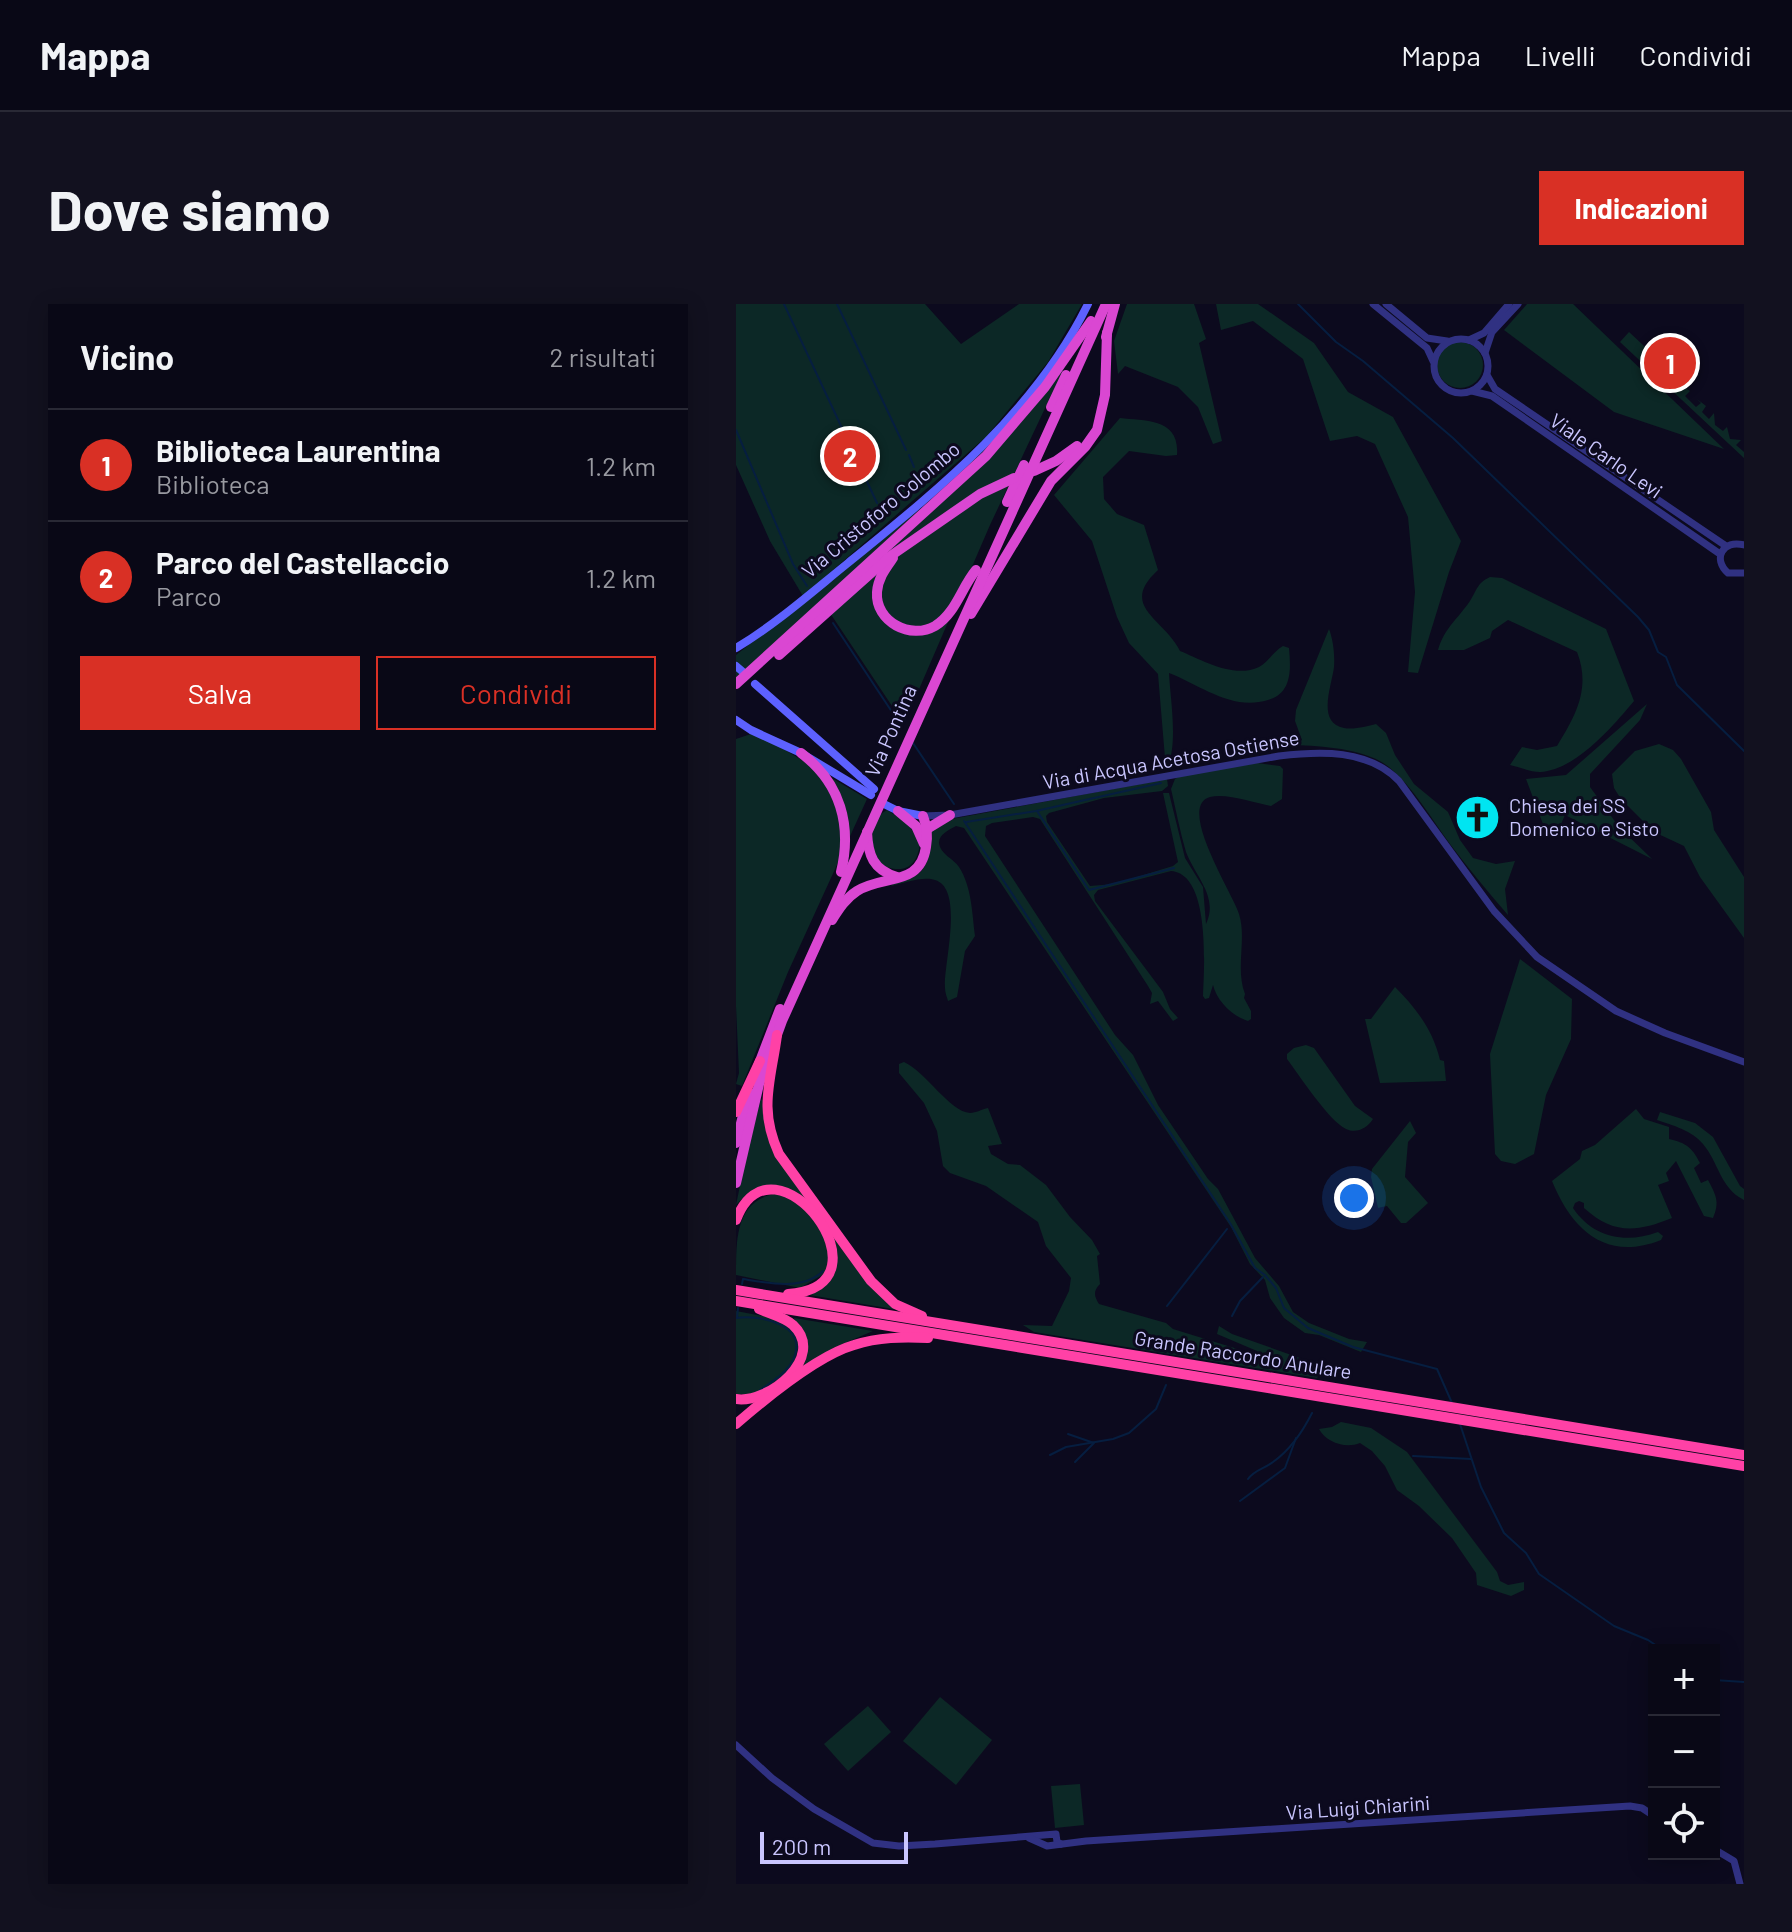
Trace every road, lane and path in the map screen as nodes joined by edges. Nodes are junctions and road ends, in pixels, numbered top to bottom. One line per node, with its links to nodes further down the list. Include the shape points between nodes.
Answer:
1 (1088, 304): 19 (main road, Via Cristoforo Colombo, via 1066,343 1010,416)
2 (1099, 304): 9 (highway)
3 (1106, 304): 28 (highway, Via Pontina)
4 (1115, 304): 10 (highway)
5 (1373, 304): 14 (street, via 1427,348)
6 (1386, 304): 12 (street, via 1427,338)
7 (1509, 304): 11 (street, via 1484,333)
8 (1518, 304): 13 (street, via 1492,332)
9 (1091, 321): 20 (highway, Via Cristoforo Colombo, via 1010,430); 25 (highway, Via Pontina)
10 (1107, 333): 17 (highway, via 1099,406 1091,428 1068,454); 28 (highway, via 1105,398 1097,430 1051,481)
11 (1469, 340): 12 (street); 13 (street)
12 (1449, 341): 14 (street)
13 (1485, 353): 15 (street)
14 (1434, 363): 16 (street, via 1437,380 1445,388)
15 (1487, 375): 16 (street); 22 (street, Viale Carlo Levi, via 1495,389)
16 (1472, 391): 24 (street, Viale Carlo Levi, via 1492,396)
17 (1034, 471)
18 (1014, 478): 23 (highway, Via Cristoforo Colombo, via 980,494)
19 (920, 504): 20 (highway); 27 (main road, Via Cristoforo Colombo)
20 (915, 522): 29 (highway, Via Cristoforo Colombo)
21 (1744, 545): 22 (street)
22 (1726, 546): 24 (street)
23 (899, 549): 25 (highway, via 881,576 877,597 886,618 905,629 926,629 945,618); 31 (highway, Via Cristoforo Colombo)
24 (1720, 554): 26 (street, Viale Carlo Levi, via 1725,571)
25 (976, 570): 32 (highway, Via Pontina)
26 (1743, 574)
27 (736, 648)
28 (942, 662): 32 (highway, Via Pontina)
29 (736, 684)
30 (755, 684): 35 (main road)
31 (736, 694)
32 (924, 695): 40 (highway, Via Pontina)
33 (736, 720): 34 (main road)
34 (801, 753): 36 (main road); 43 (highway, via 822,773 842,805 847,842)
35 (842, 761): 36 (main road); 36 (main road, via 872,792)
36 (833, 772)
37 (898, 811): 38 (main road, Via di Acqua Acetosa Ostiense); 38 (main road, Via di Acqua Acetosa Ostiense, via 885,801); 42 (highway, via 920,831)
38 (920, 815): 39 (street, Via di Acqua Acetosa Ostiense); 41 (highway)
39 (950, 815): 41 (highway); 48 (street, Via di Acqua Acetosa Ostiense, via 1306,752 1341,754 1374,764 1399,781 1494,911 1537,957 1616,1011)
40 (868, 822): 43 (highway, Via Pontina); 44 (highway, via 874,863); 45 (highway, Via Pontina)
41 (927, 829): 42 (highway)
42 (925, 850): 44 (highway, via 917,870)
43 (841, 872): 47 (highway, Via Pontina)
44 (899, 878): 45 (highway, via 855,893)
45 (821, 934): 46 (highway, Via Pontina)
46 (777, 1035): 51 (highway, Via Pontina, via 752,1110); 56 (highway, via 766,1107 785,1164 888,1299)
47 (760, 1061): 49 (highway); 50 (highway, Via Pontina)
48 (1744, 1062)
49 (736, 1112)
50 (736, 1143)
51 (736, 1183)
52 (736, 1220): 54 (highway, via 752,1196 786,1192 805,1204 833,1246 830,1271 817,1286 801,1293)
53 (736, 1290): 54 (highway, Grande Raccordo Anulare)
54 (762, 1294): 56 (highway, Grande Raccordo Anulare)
55 (737, 1301): 56 (highway, Grande Raccordo Anulare); 57 (highway, via 790,1323 800,1334 803,1349 789,1376 755,1399)
56 (974, 1335): 58 (highway, Grande Raccordo Anulare); 59 (highway, via 894,1337 850,1346)
57 (736, 1399)
58 (1477, 1416): 60 (highway, Grande Raccordo Anulare); 61 (highway, Grande Raccordo Anulare)
59 (736, 1424)
60 (1744, 1455)
61 (1744, 1466)
62 (736, 1745): 64 (street, via 798,1798 870,1842 899,1846)
63 (1648, 1812): 65 (street, Via Luigi Chiarini, via 1630,1806)
64 (1047, 1841): 65 (street, Via Luigi Chiarini); 65 (street, via 1056,1834)
65 (1061, 1844)
66 (1720, 1852): 67 (street, via 1733,1859)
67 (1740, 1884)

